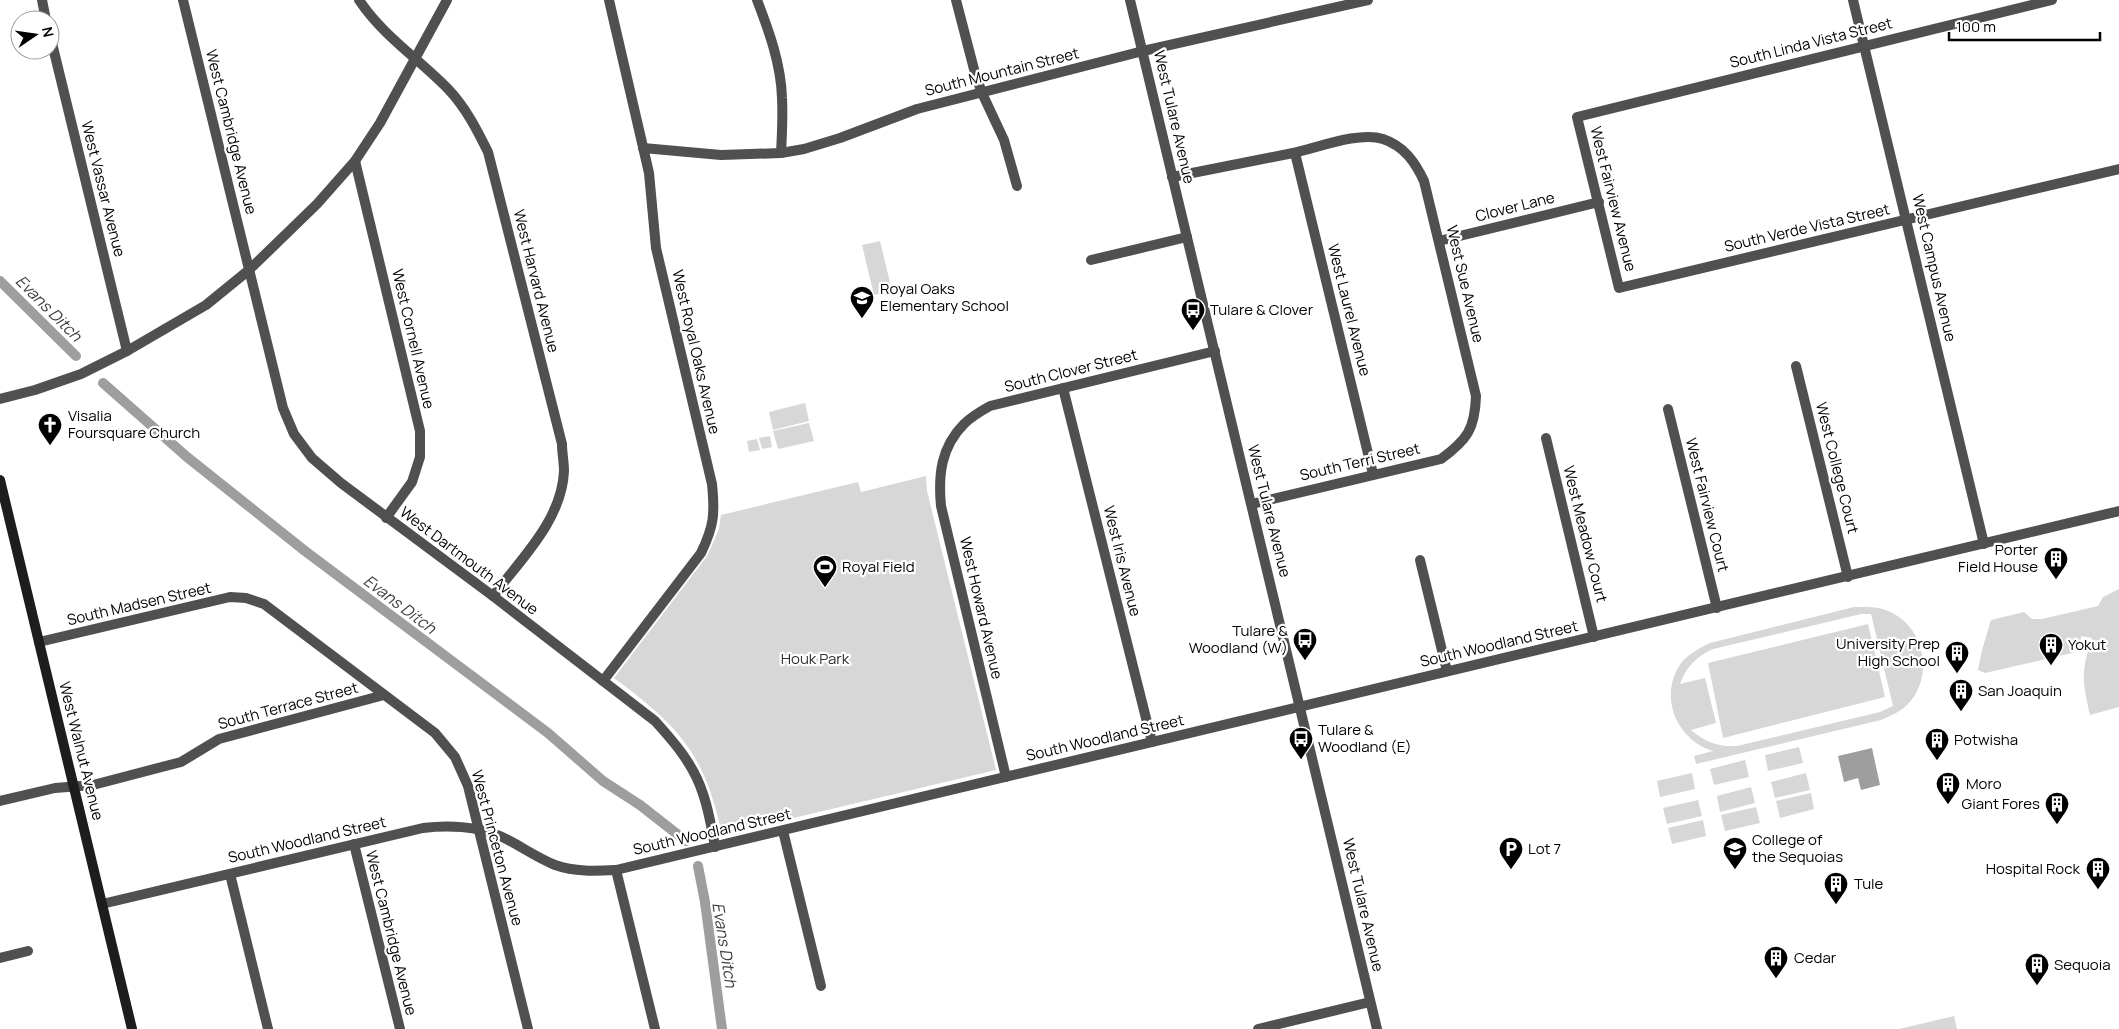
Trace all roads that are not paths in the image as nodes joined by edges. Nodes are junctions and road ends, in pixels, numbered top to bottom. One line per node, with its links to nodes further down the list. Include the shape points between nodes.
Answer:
1 (184, 0): 29 (street, West Cambridge Avenue)
2 (359, 0): 14 (street, West Harvard Avenue, via 372,19)
3 (447, 0): 14 (street)
4 (609, 0): 17 (street, West Royal Oaks Avenue)
5 (757, 0): 18 (street, via 779,70)
6 (956, 0): 15 (street)
7 (1130, 0): 12 (street, West Tulare Avenue)
8 (1368, 0): 12 (street, South Mountain Street)
9 (1853, 0): 11 (street, West Campus Avenue)
10 (2052, 0): 11 (street, South Linda Vista Street)
11 (1864, 46): 16 (street, South Linda Vista Street); 25 (street, West Campus Avenue)
12 (1143, 51): 15 (street, South Mountain Street); 22 (street, West Tulare Avenue)
13 (56, 60): 31 (street, West Vassar Avenue)
14 (415, 60): 20 (street); 48 (street, West Harvard Avenue, via 450,91 473,121 488,152 562,444 564,471 550,521)
15 (982, 93): 18 (street, South Mountain Street, via 917,109 840,138); 23 (street, via 1004,140)
16 (1577, 117): 24 (street, West Fairview Avenue)
17 (644, 148): 18 (street, South Mountain Street, via 721,154); 54 (street, West Royal Oaks Avenue, via 656,248 712,484 713,517 710,534 700,553)
18 (781, 153)
19 (1295, 153): 22 (street); 27 (street, West Sue Avenue, via 1360,137 1381,138 1400,146 1417,165 1424,181); 40 (street, West Laurel Avenue)
20 (355, 161): 29 (street, via 317,204); 44 (street, West Cornell Avenue, via 420,431 420,457 412,482)
21 (2119, 168): 25 (street, South Verde Vista Street)
22 (1172, 177): 26 (street, West Tulare Avenue)
23 (1017, 186)
24 (1599, 202): 27 (street, Clover Lane); 30 (street, West Fairview Avenue)
25 (1907, 220): 30 (street, South Verde Vista Street); 45 (street, West Campus Avenue)
26 (1187, 237): 28 (street); 32 (street, West Tulare Avenue)
27 (1439, 241): 37 (street, West Sue Avenue, via 1476,396 1475,417)
28 (1091, 260)
29 (249, 270): 31 (street, via 206,305); 44 (street, West Dartmouth Avenue, via 283,408 294,434 320,464)
30 (1619, 288)
31 (127, 351): 35 (street, via 81,374 36,390)
32 (1215, 351): 34 (street, South Clover Street); 42 (street, West Tulare Avenue)
33 (1796, 366): 47 (street, West College Court)
34 (1063, 388): 39 (street, South Clover Street, via 990,406 964,423); 57 (street, West Iris Avenue)
35 (0, 398)
36 (1668, 409): 50 (street, West Fairview Court)
37 (1466, 436): 40 (street, South Terri Street, via 1459,446 1441,459)
38 (1546, 438): 51 (street, West Meadow Court)
39 (948, 445): 58 (street, West Howard Avenue, via 939,482 942,506)
40 (1373, 474): 42 (street, South Terri Street)
41 (0, 480): 52 (main road, West Walnut Avenue)
42 (1252, 504): 56 (street, West Tulare Avenue)
43 (2119, 511): 45 (street, South Woodland Street)
44 (386, 518): 48 (street, West Dartmouth Avenue)
45 (1984, 544): 47 (street, South Woodland Street)
46 (1420, 560): 53 (street)
47 (1848, 577): 50 (street, South Woodland Street)
48 (493, 596): 54 (street, West Dartmouth Avenue)
49 (246, 598): 52 (street, South Madsen Street, via 230,597); 55 (street, West Princeton Avenue, via 264,604)
50 (1716, 608): 51 (street, South Woodland Street)
51 (1594, 637): 53 (street, South Woodland Street)
52 (39, 642): 59 (main road, West Walnut Avenue)
53 (1447, 671): 56 (street, South Woodland Street)
54 (603, 681): 64 (street, West Dartmouth Avenue, via 655,721 688,761 704,795)
55 (384, 696): 59 (street, South Terrace Street, via 219,739 181,762); 61 (street, West Princeton Avenue, via 435,733 455,757 468,786)
56 (1300, 706): 57 (street, South Woodland Street); 71 (street, West Tulare Avenue)
57 (1152, 742): 58 (street, South Woodland Street)
58 (1006, 777): 62 (street, South Woodland Street)
59 (74, 787): 60 (street, South Terrace Street, via 55,788); 67 (main road, West Walnut Avenue)
60 (0, 801)
61 (480, 830): 63 (street, South Woodland Street, via 437,826); 65 (street, South Woodland Street, via 500,836 555,865 575,870); 75 (street, West Princeton Avenue)
62 (783, 831): 64 (street, South Woodland Street); 70 (street)
63 (354, 844): 66 (street, South Woodland Street); 74 (street, West Cambridge Avenue)
64 (715, 847): 65 (street, South Woodland Street)
65 (616, 870): 76 (street)
66 (230, 874): 67 (street, South Woodland Street); 73 (street)
67 (102, 904): 72 (main road, West Walnut Avenue)
68 (28, 951): 69 (street)
69 (0, 958)
70 (821, 986)
71 (1370, 1002): 77 (street); 78 (street, West Tulare Avenue)
72 (132, 1029)
73 (268, 1029)
74 (400, 1029)
75 (528, 1029)
76 (655, 1029)
77 (1258, 1029)
78 (1377, 1029)

